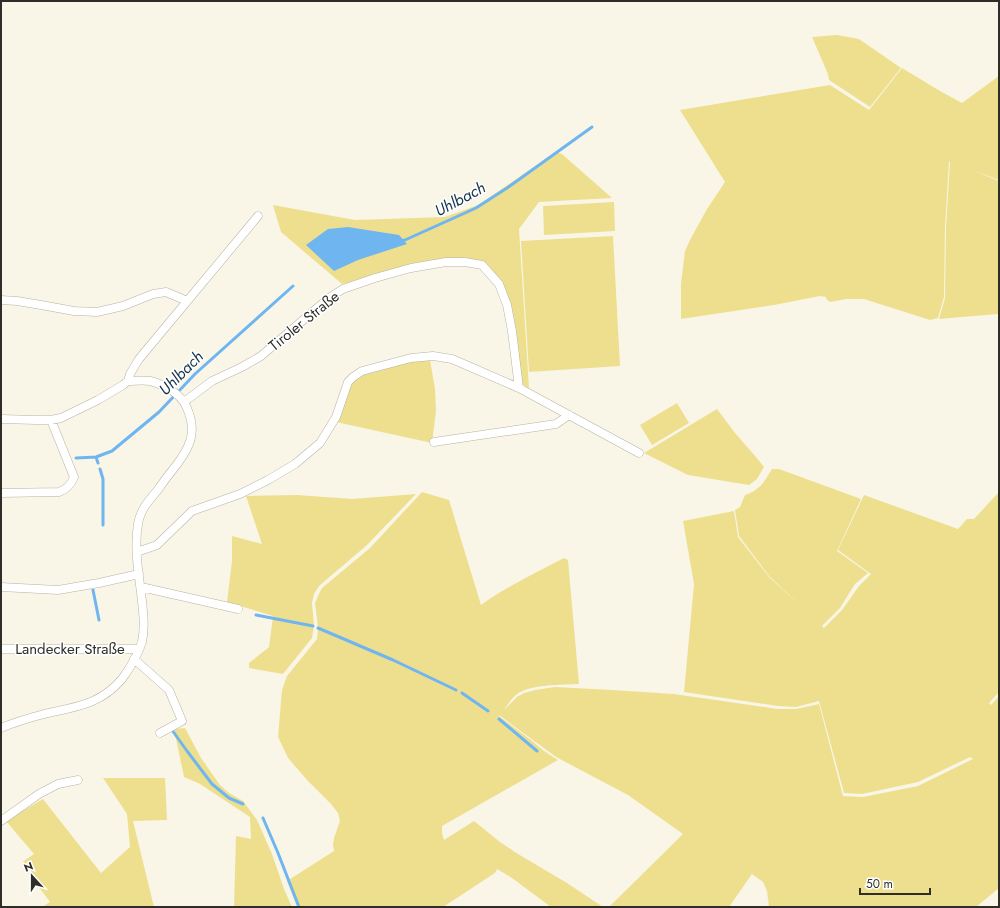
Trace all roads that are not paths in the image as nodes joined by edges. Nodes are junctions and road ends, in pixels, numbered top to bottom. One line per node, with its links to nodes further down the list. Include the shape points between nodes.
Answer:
1 (258, 216): 3 (street)
2 (1, 300): 3 (street, via 97,312 166,292)
3 (187, 301): 4 (street, via 139,359)
4 (128, 381): 6 (street, via 149,381 162,385); 9 (street, via 80,410)
5 (519, 388): 6 (street, Tiroler Straße, via 512,331 507,305 499,284 482,265 446,262 410,268 344,289 329,298 261,356 212,381); 7 (street); 13 (street, via 452,359 433,356 411,358 362,371 348,382 336,417 320,443 295,464 240,494 192,510 157,545)
6 (182, 400): 13 (street, via 192,423 190,444 142,511 137,526)
7 (569, 415): 10 (street, via 556,424); 11 (street)
8 (1, 419): 9 (street)
9 (52, 420): 12 (street, via 74,477 69,486 59,492)
10 (434, 442)
11 (639, 453)
12 (1, 493)
13 (137, 552): 14 (street)
14 (139, 574): 15 (street, via 58,590); 16 (street)
15 (1, 587)
16 (141, 587): 17 (street); 19 (street, via 144,622)
17 (238, 609)
18 (1, 649): 19 (street, Landecker Straße)
19 (139, 649): 20 (street)
20 (134, 659): 21 (street, via 112,689 93,702); 22 (street, via 169,690 182,721)
21 (1, 728)
22 (160, 733)
23 (78, 780): 24 (street, via 58,784 39,794)
24 (1, 821)

